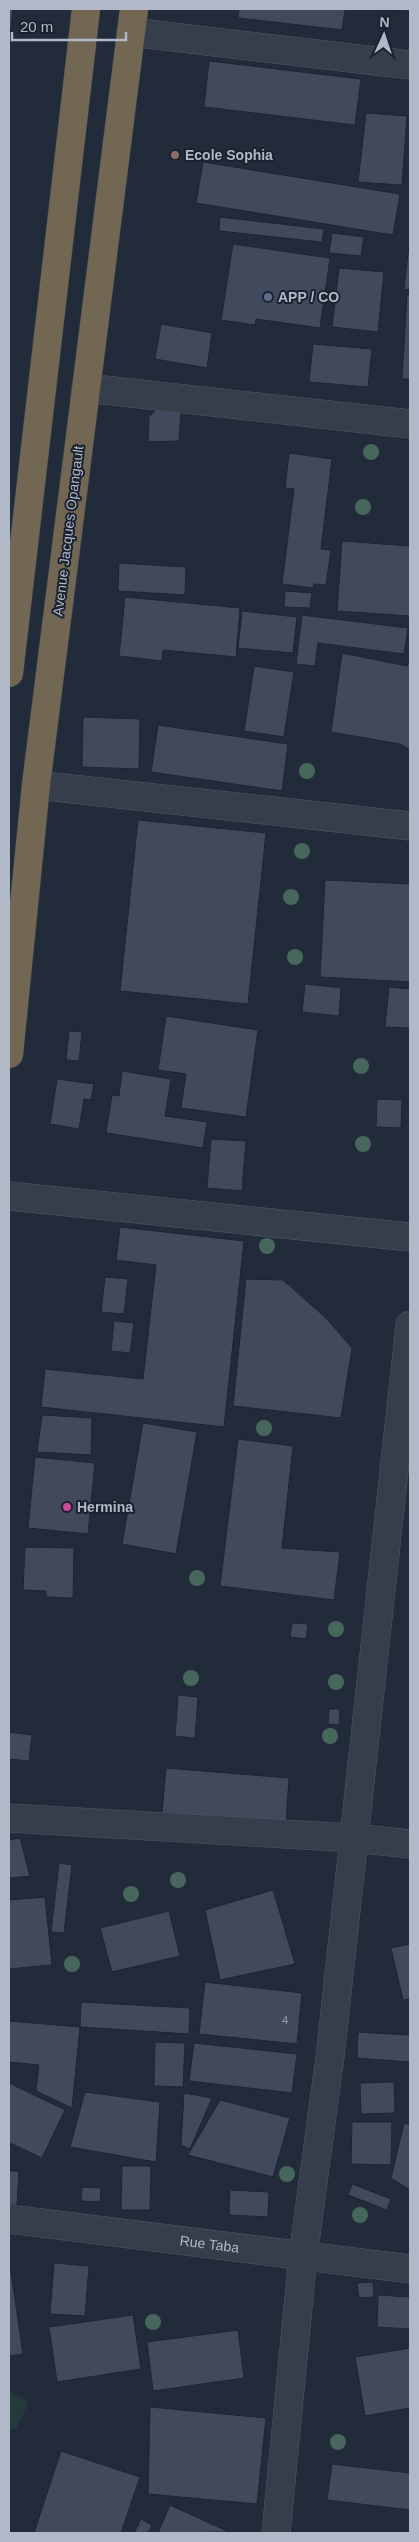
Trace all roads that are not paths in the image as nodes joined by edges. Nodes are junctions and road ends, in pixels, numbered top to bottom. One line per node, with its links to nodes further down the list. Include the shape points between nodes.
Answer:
1 (86, 9): 6 (highway)
2 (132, 20): 3 (street); 4 (highway, Avenue Jacques Opangault)
3 (410, 65)
4 (86, 388): 5 (street); 7 (highway, Avenue Jacques Opangault)
5 (410, 424)
6 (9, 673)
7 (36, 785): 8 (street); 9 (highway, Avenue Jacques Opangault)
8 (410, 826)
9 (9, 1054)
10 (9, 1196): 11 (street)
11 (410, 1237)
12 (410, 1325): 14 (street)
13 (9, 1818): 14 (street)
14 (354, 1838): 15 (street); 17 (street, via 330,2057)
15 (410, 1844)
16 (9, 2219): 17 (street, Rue Taba)
17 (303, 2256): 18 (street, Rue Taba); 19 (street)
18 (410, 2269)
19 (276, 2533)

